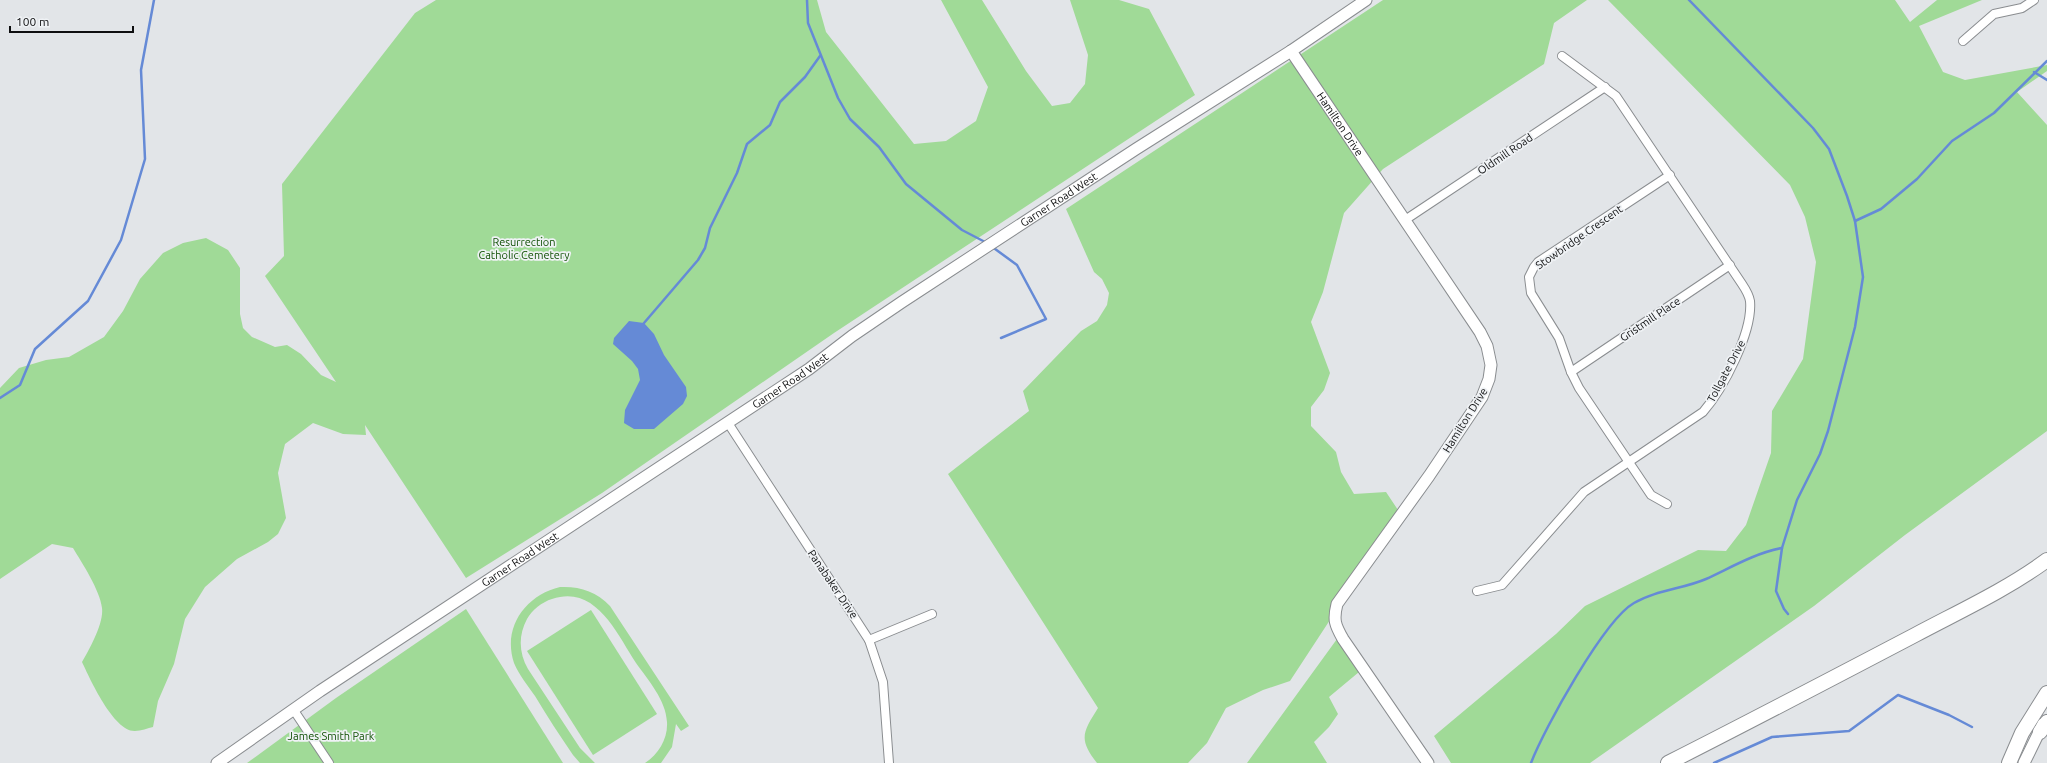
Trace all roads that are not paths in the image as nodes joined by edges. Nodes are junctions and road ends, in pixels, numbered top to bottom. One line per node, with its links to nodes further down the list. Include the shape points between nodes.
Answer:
1 (1366, 0): 4 (main road, Garner Road West)
2 (2034, 0): 3 (street, via 2022,8 1994,14)
3 (1963, 41)
4 (1291, 51): 8 (main road, Hamilton Drive); 11 (main road, Garner Road West, via 929,284 852,336 809,369)
5 (1562, 56): 6 (street, Tollgate Drive)
6 (1605, 87): 7 (street, Tollgate Drive, via 1616,96); 8 (street, Oldmill Road)
7 (1670, 175): 9 (street, Tollgate Drive); 10 (street, Stowbridge Crescent, via 1538,262 1531,272 1528,281 1530,293 1559,338)
8 (1405, 220): 25 (main road, Hamilton Drive, via 1483,337 1490,359 1489,379 1478,404 1337,604 1334,616 1343,640)
9 (1730, 265): 10 (street, Gristmill Place); 12 (street, Tollgate Drive, via 1750,299 1740,350 1716,394 1702,412)
10 (1571, 372): 12 (street, Stowbridge Crescent)
11 (728, 422): 17 (street, Panabaker Drive); 19 (main road, Garner Road West)
12 (1628, 462): 13 (street, Stowbridge Crescent, via 1651,495); 15 (street, Tollgate Drive, via 1584,492 1502,584)
13 (1667, 504)
14 (2047, 560): 26 (highway, via 2026,575 1918,634)
15 (1477, 591)
16 (932, 614): 17 (street)
17 (869, 640): 24 (street, Panabaker Drive, via 883,682)
18 (2047, 693): 27 (highway, via 2022,733)
19 (293, 709): 22 (main road, Garner Road West); 23 (street)
20 (2047, 716): 21 (main road)
21 (2043, 727): 28 (main road)
22 (217, 763)
23 (329, 763)
24 (889, 763)
25 (1428, 763)
26 (1668, 763)
27 (2009, 763)
28 (2024, 763)

